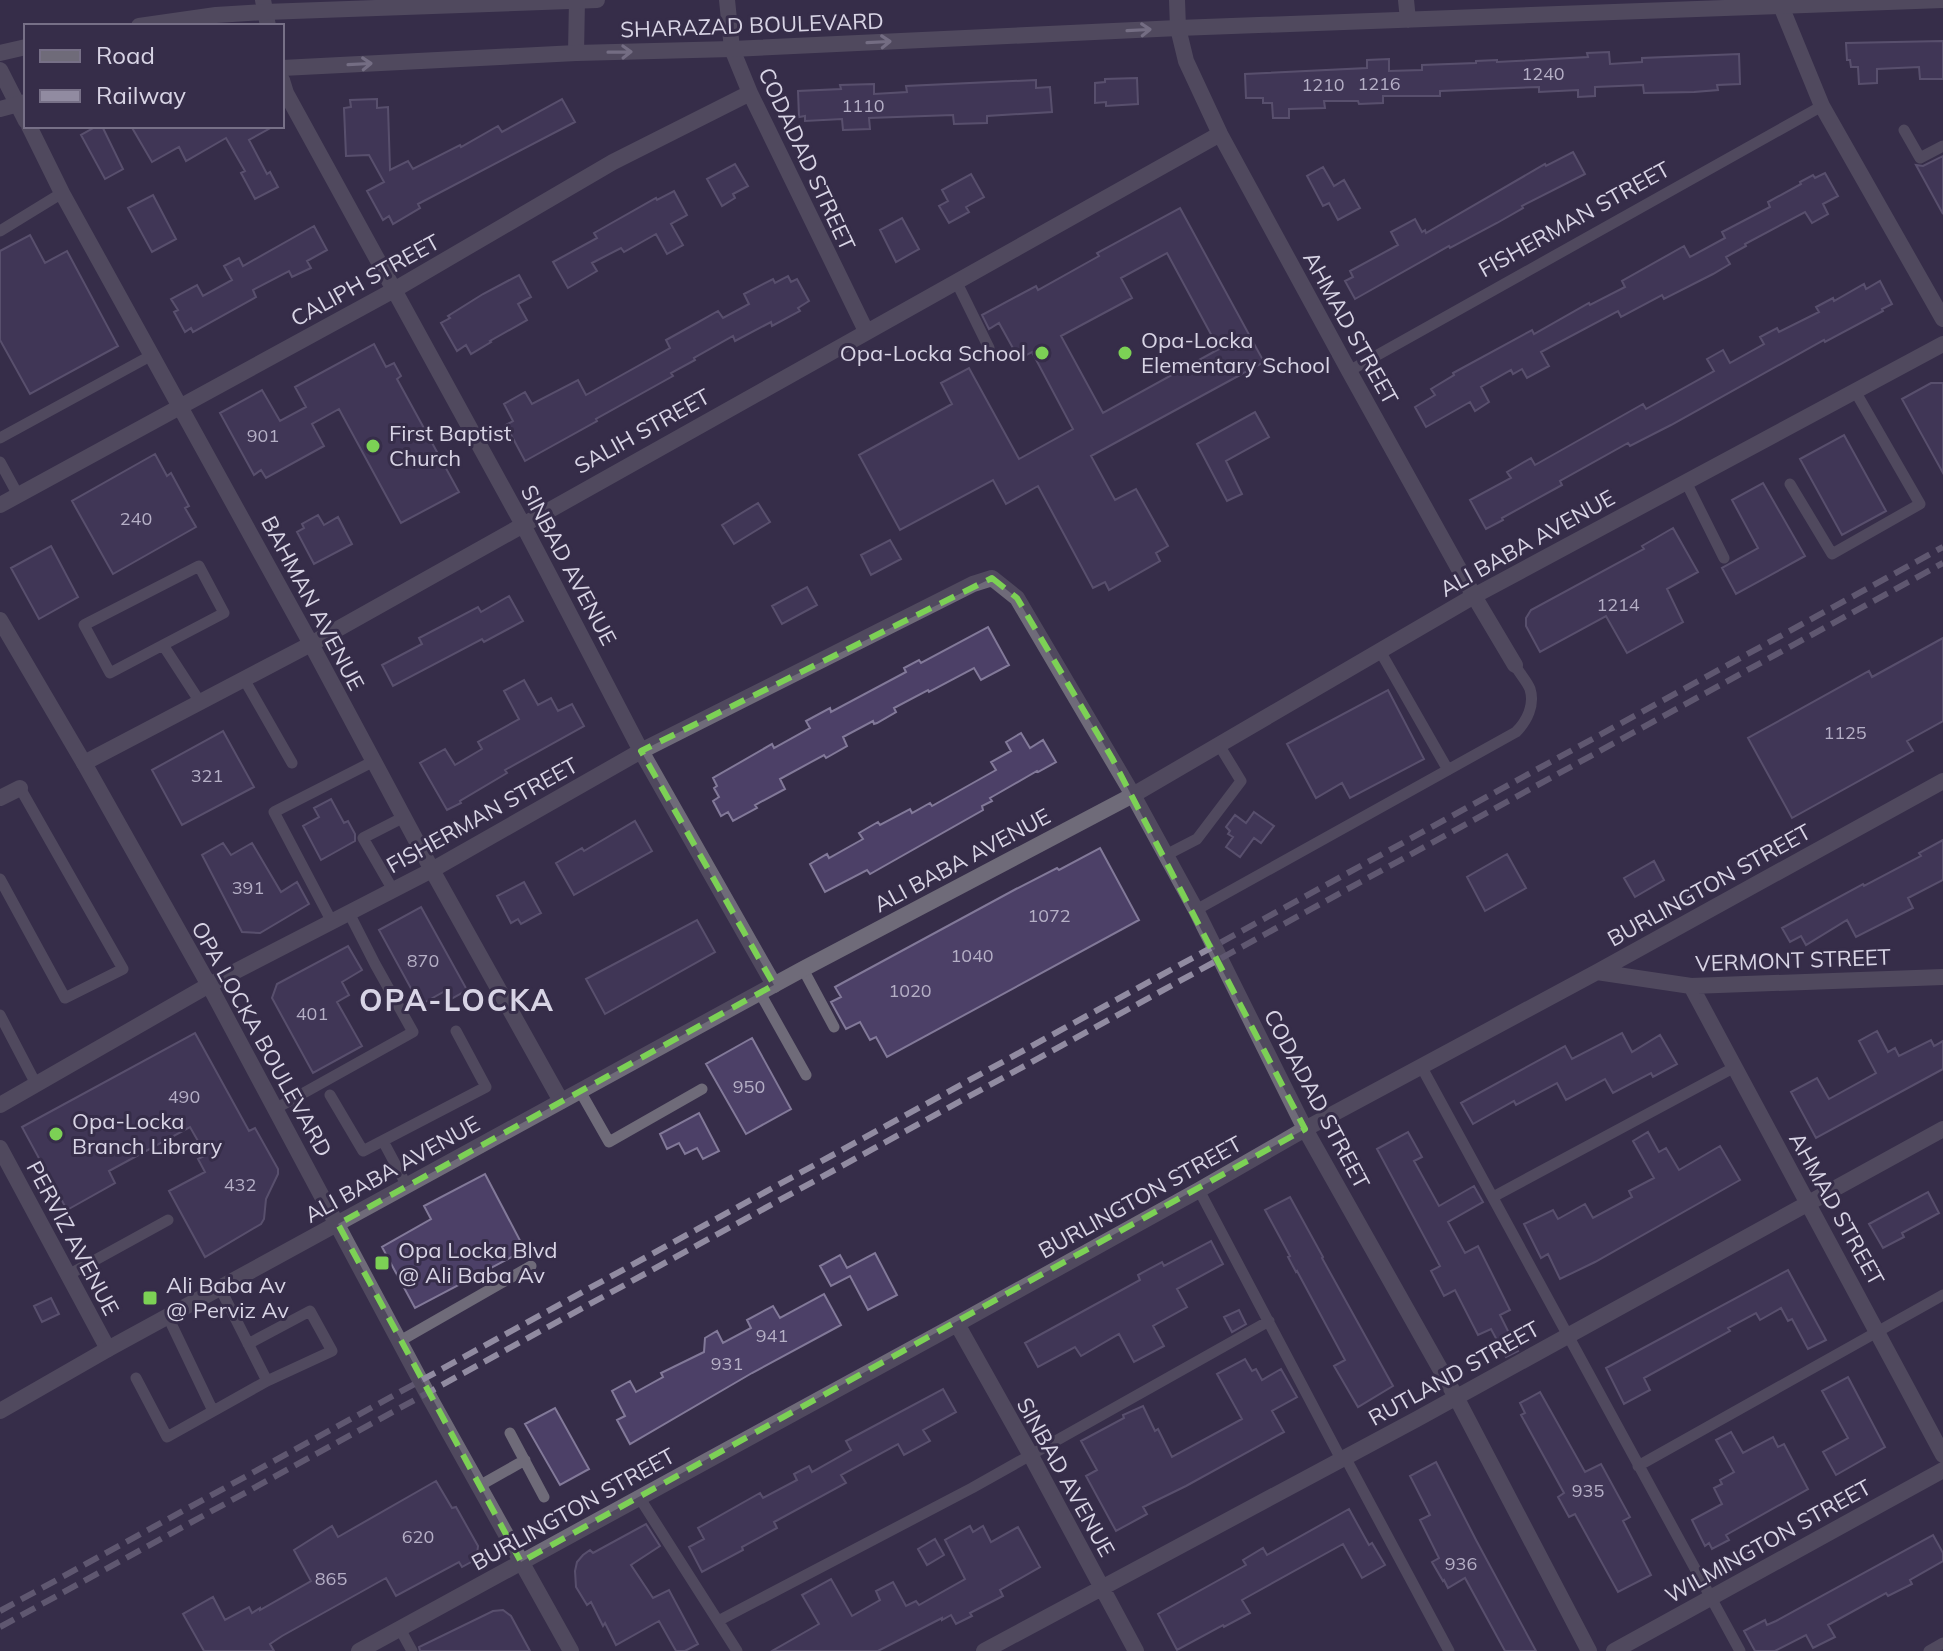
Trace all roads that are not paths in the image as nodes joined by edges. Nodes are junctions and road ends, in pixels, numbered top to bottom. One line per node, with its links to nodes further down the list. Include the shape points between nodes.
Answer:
1 (577, 0): 2 (street, SHARAZAD BOULEVARD); 8 (street, SHARAZAD BOULEVARD); 15 (street)
2 (597, 0)
3 (727, 0): 13 (street, CODADAD STREET)
4 (1177, 0): 11 (street, AHMAD STREET)
5 (1406, 0): 9 (street)
6 (1943, 0): 7 (street, SHARAZAD BOULEVARD)
7 (1781, 3): 9 (street, SHARAZAD BOULEVARD); 21 (street)
8 (265, 13): 10 (street, SHARAZAD BOULEVARD)
9 (1408, 20): 11 (street, SHARAZAD BOULEVARD)
10 (153, 24)
11 (1178, 28): 13 (street, SHARAZAD BOULEVARD, one-way to 11); 25 (street, AHMAD STREET, via 1186,61)
12 (24, 47): 14 (street)
13 (732, 49): 15 (street, SHARAZAD BOULEVARD, one-way to 13); 19 (street, CODADAD STREET)
14 (0, 53)
15 (576, 53): 16 (street, SHARAZAD BOULEVARD, one-way to 15)
16 (284, 68)
17 (0, 70): 20 (street, BAHMAN AVENUE)
18 (284, 86): 30 (street, SINBAD AVENUE)
19 (750, 93): 30 (street, CALIPH STREET, via 613,162); 32 (street, CODADAD STREET)
20 (22, 103): 22 (street)
21 (1822, 106): 31 (street); 36 (lane, FISHERMAN STREET)
22 (0, 109)
23 (30, 128): 27 (street, BAHMAN AVENUE)
24 (1904, 130): 26 (lane, via 1920,158)
25 (1220, 134): 29 (street, SALIH STREET); 36 (street, AHMAD STREET)
26 (1943, 146)
27 (62, 193): 28 (lane); 35 (street, BAHMAN AVENUE)
28 (0, 231)
29 (956, 281): 32 (street, SALIH STREET); 34 (lane)
30 (394, 290): 38 (street, CALIPH STREET); 45 (street, SINBAD AVENUE)
31 (1943, 319)
32 (866, 331): 45 (street, SALIH STREET)
33 (1943, 344): 37 (street, ALI BABA AVENUE)
34 (989, 348)
35 (152, 355): 38 (street, BAHMAN AVENUE); 39 (lane)
36 (1349, 371): 48 (street, AHMAD STREET)
37 (1855, 391): 41 (street, ALI BABA AVENUE); 42 (lane, via 1920,504 1832,554)
38 (181, 407): 43 (street, CALIPH STREET); 50 (street, BAHMAN AVENUE)
39 (0, 438)
40 (0, 462): 43 (lane)
41 (1686, 482): 46 (lane); 48 (street, ALI BABA AVENUE)
42 (1790, 484)
43 (18, 495): 44 (street, CALIPH STREET)
44 (0, 505)
45 (522, 523): 50 (street, SALIH STREET); 57 (street, SINBAD AVENUE)
46 (1724, 558)
47 (992, 578): 57 (street, FISHERMAN STREET); 64 (street, CODADAD STREET, via 1017,598)
48 (1474, 596): 52 (street, ALI BABA AVENUE); 53 (street, AHMAD STREET)
49 (0, 620): 59 (street, OPA LOCKA BOULEVARD)
50 (311, 644): 54 (street, SALIH STREET); 58 (street, BAHMAN AVENUE)
51 (163, 645): 51 (lane, via 224,613 199,566 84,625 110,673); 55 (lane)
52 (1380, 651): 56 (street, ALI BABA AVENUE); 61 (lane)
53 (1515, 665): 61 (lane, via 1530,689 1532,706 1524,724)
54 (244, 679): 55 (street, SALIH STREET); 60 (lane)
55 (200, 702): 59 (street, SALIH STREET)
56 (1219, 745): 64 (street, ALI BABA AVENUE); 67 (lane, via 1241,781 1197,839)
57 (641, 751): 68 (street, FISHERMAN STREET); 79 (street, SINBAD AVENUE)
58 (374, 761): 66 (street, BAHMAN AVENUE); 73 (lane, via 274,812)
59 (84, 763): 77 (street, OPA LOCKA BOULEVARD)
60 (292, 763)
61 (1448, 770): 71 (lane)
62 (1943, 781): 75 (street, BURLINGTON STREET)
63 (20, 788): 65 (street); 69 (lane, via 123,969 65,998)
64 (1133, 795): 67 (street, CODADAD STREET); 74 (street, ALI BABA AVENUE)
65 (0, 798)
66 (404, 817): 68 (street, BAHMAN AVENUE); 70 (lane, via 363,838)
67 (1166, 855): 71 (street, CODADAD STREET)
68 (432, 870): 70 (street, FISHERMAN STREET); 90 (street, BAHMAN AVENUE)
69 (0, 879)
70 (393, 890): 72 (street, FISHERMAN STREET)
71 (1196, 910): 93 (street, CODADAD STREET)
72 (349, 913): 73 (street, FISHERMAN STREET); 92 (lane, via 413,1032)
73 (332, 922): 77 (street, FISHERMAN STREET)
74 (803, 969): 79 (street, ALI BABA AVENUE); 81 (lane)
75 (1597, 972): 78 (street, VERMONT STREET); 83 (street, BURLINGTON STREET)
76 (1943, 977): 78 (street, VERMONT STREET)
77 (209, 985): 86 (street, FISHERMAN STREET); 92 (street, OPA LOCKA BOULEVARD)
78 (1691, 986): 84 (street, AHMAD STREET)
79 (767, 989): 85 (lane); 88 (street, ALI BABA AVENUE)
80 (0, 1015): 86 (lane)
81 (834, 1027)
82 (456, 1031): 95 (lane, via 486,1087)
83 (1421, 1066): 93 (street, BURLINGTON STREET); 99 (lane)
84 (1735, 1067): 99 (lane); 100 (street, AHMAD STREET)
85 (806, 1075)
86 (36, 1084): 91 (street, FISHERMAN STREET)
87 (702, 1089): 88 (lane, via 609,1142)
88 (580, 1091): 90 (street, ALI BABA AVENUE)
89 (330, 1095): 95 (lane, via 363,1151)
90 (561, 1101): 97 (street, ALI BABA AVENUE)
91 (0, 1105)
92 (275, 1109): 102 (street, OPA LOCKA BOULEVARD)
93 (1305, 1129): 98 (street, BURLINGTON STREET); 117 (street, CODADAD STREET)
94 (1943, 1129): 100 (street, RUTLAND STREET)
95 (383, 1141): 97 (lane)
96 (0, 1148): 104 (street, PERVIZ AVENUE)
97 (407, 1186): 102 (street, ALI BABA AVENUE)
98 (1199, 1190): 108 (lane); 109 (street, BURLINGTON STREET)
99 (1493, 1197): 111 (lane)
100 (1809, 1204): 110 (street, AHMAD STREET); 111 (street, RUTLAND STREET)
101 (168, 1220): 104 (lane)
102 (338, 1224): 105 (street, ALI BABA AVENUE); 112 (street, OPA LOCKA BOULEVARD)
103 (531, 1266): 112 (lane)
104 (68, 1275): 114 (street, PERVIZ AVENUE)
105 (220, 1288): 107 (street, ALI BABA AVENUE); 113 (lane)
106 (1943, 1295): 110 (lane)
107 (168, 1317): 114 (street, ALI BABA AVENUE); 119 (lane)
108 (1269, 1321): 121 (lane); 123 (lane)
109 (957, 1324): 121 (street, SINBAD AVENUE); 129 (street, BURLINGTON STREET)
110 (1878, 1330): 122 (street, AHMAD STREET); 125 (lane)
111 (1569, 1336): 117 (street, RUTLAND STREET); 125 (lane)
112 (400, 1341): 127 (street, OPA LOCKA BOULEVARD)
113 (248, 1344): 116 (lane); 116 (lane, via 310,1311 332,1351)
114 (108, 1349): 118 (street, ALI BABA AVENUE)
115 (136, 1378): 119 (lane, via 167,1437)
116 (267, 1381): 119 (lane)
117 (1456, 1397): 123 (street, RUTLAND STREET); 143 (street, CODADAD STREET)
118 (0, 1411)
119 (213, 1411)
120 (510, 1433): 124 (lane)
121 (1030, 1454): 131 (street, SINBAD AVENUE); 133 (lane)
122 (1943, 1455)
123 (1343, 1458): 131 (street, RUTLAND STREET); 142 (lane)
124 (525, 1460): 127 (lane); 128 (lane)
125 (1638, 1466): 132 (lane)
126 (1943, 1470): 132 (street, WILMINGTON STREET)
127 (479, 1486): 130 (street, OPA LOCKA BOULEVARD)
128 (544, 1497)
129 (639, 1497): 130 (street, BURLINGTON STREET); 133 (lane)
130 (521, 1562): 134 (street, BURLINGTON STREET); 138 (street, OPA LOCKA BOULEVARD)
131 (1101, 1587): 140 (street, RUTLAND STREET); 141 (street, SINBAD AVENUE)
132 (1711, 1598): 144 (street, WILMINGTON STREET); 145 (lane)
133 (718, 1621): 139 (lane)
134 (400, 1629): 136 (street, BURLINGTON STREET); 137 (lane)
135 (1943, 1643): 146 (lane)
136 (359, 1651)
137 (412, 1651)
138 (571, 1651)
139 (737, 1651)
140 (984, 1651)
141 (1136, 1651)
142 (1449, 1651)
143 (1589, 1651)
144 (1614, 1651)
145 (1740, 1651)
146 (1929, 1651)

